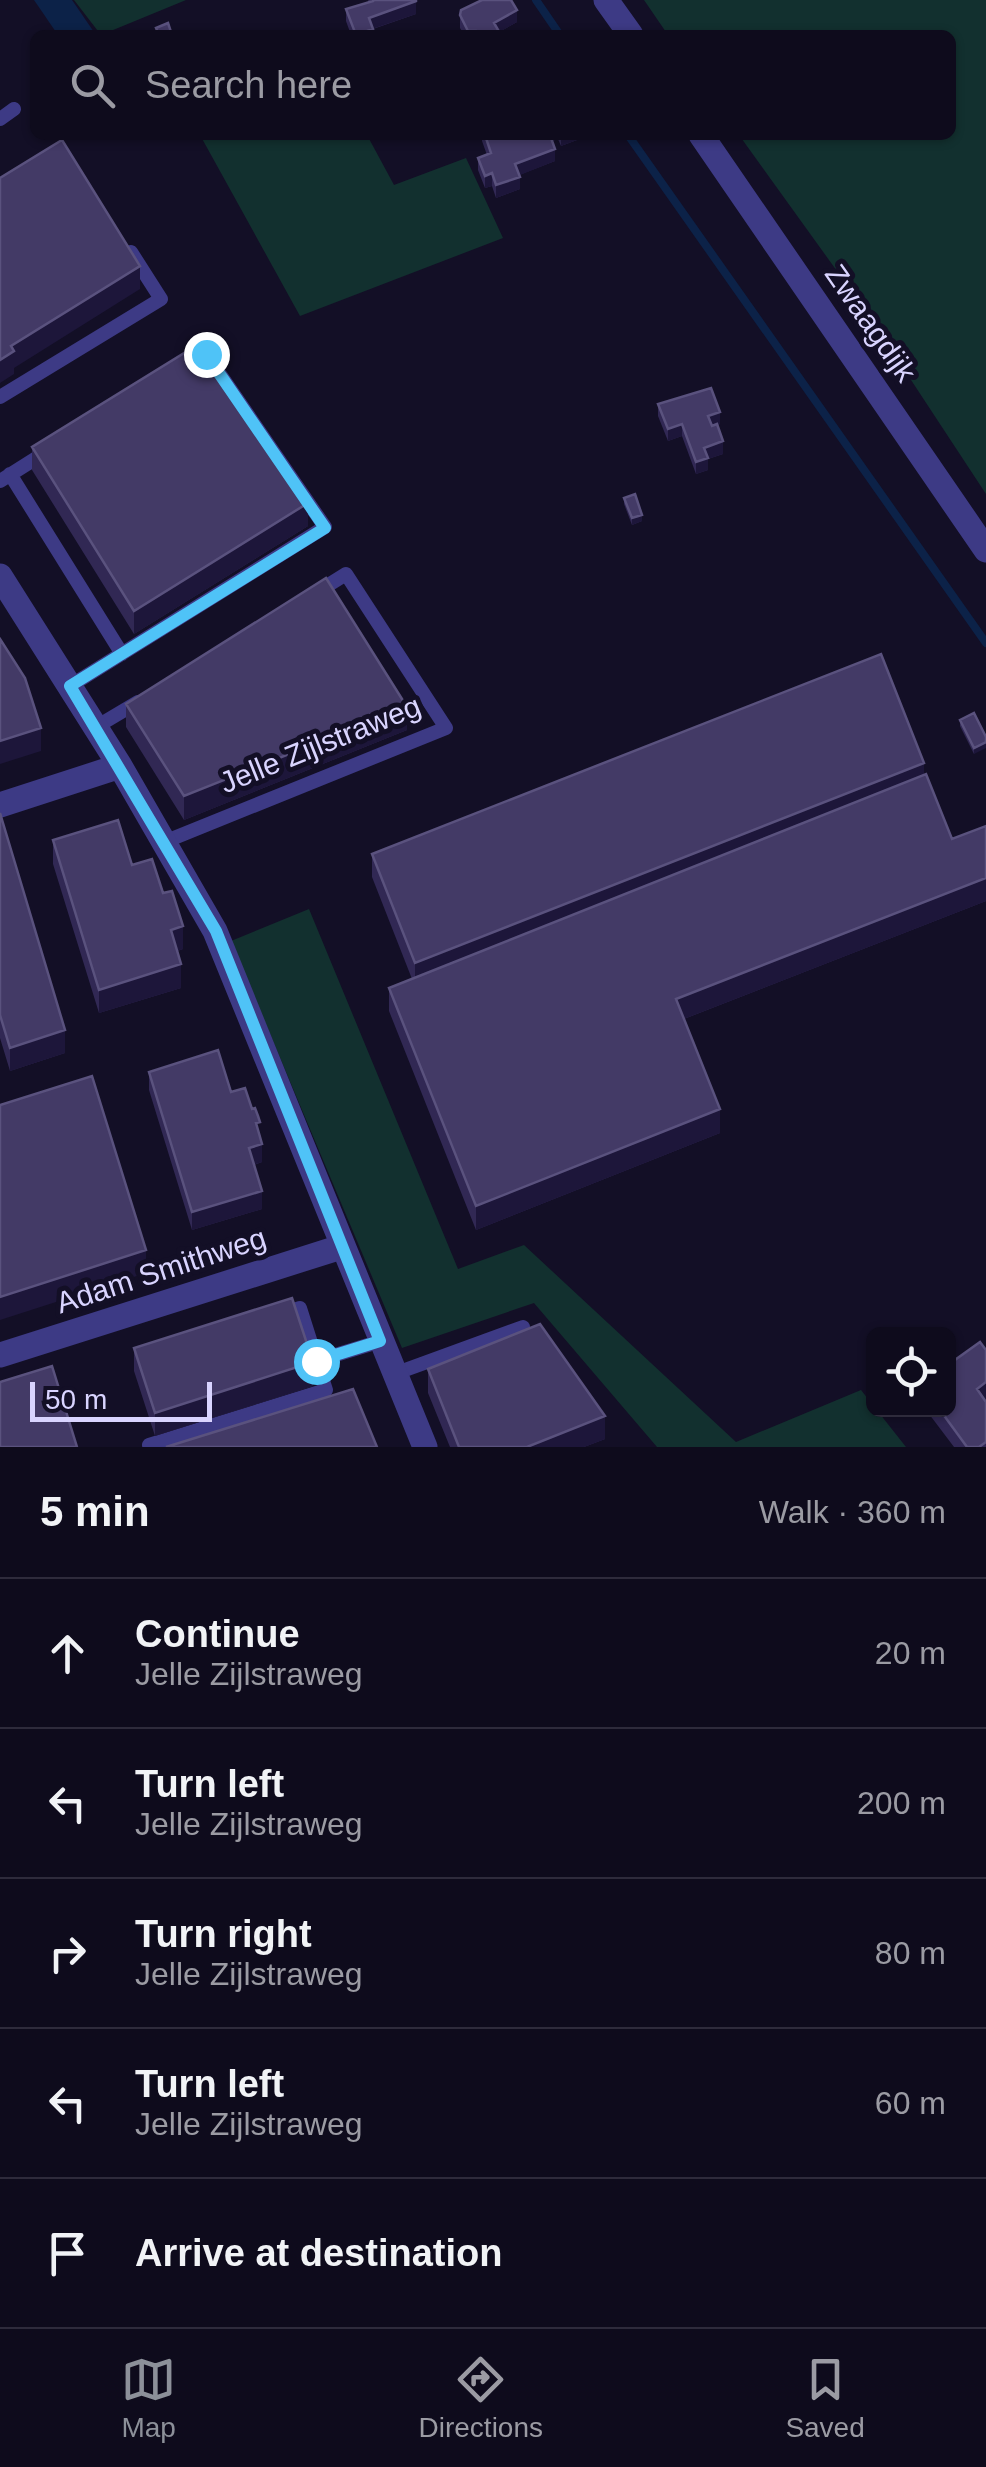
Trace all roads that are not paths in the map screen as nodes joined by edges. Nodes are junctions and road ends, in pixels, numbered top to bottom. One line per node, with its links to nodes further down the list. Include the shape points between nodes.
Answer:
1 (606, 0): 2 (street)
2 (627, 30)
3 (14, 109): 4 (lane)
4 (0, 118)
5 (703, 140): 11 (street, Zwaagdijk)
6 (121, 238): 8 (lane, via 160,298)
7 (173, 374): 14 (lane, via 206,354 325,528)
8 (0, 398)
9 (59, 444): 10 (lane)
10 (5, 478): 14 (lane)
11 (986, 550)
12 (0, 576): 15 (street)
13 (296, 605): 20 (lane, Jelle Zijlstraweg, via 346,574 446,728)
14 (122, 654): 15 (lane)
15 (70, 686): 17 (street)
16 (146, 697): 17 (lane)
17 (96, 727): 18 (street)
18 (120, 766): 19 (street); 20 (street)
19 (0, 804)
20 (164, 842): 21 (street, via 216,931)
21 (342, 1247): 24 (street); 25 (street, Adam Smithweg)
22 (263, 1320): 26 (lane, via 300,1308)
23 (523, 1327): 27 (lane)
24 (380, 1341): 26 (lane); 27 (street)
25 (0, 1355)
26 (316, 1361): 28 (lane, via 326,1390)
27 (394, 1374): 29 (street)
28 (149, 1446)
29 (424, 1447)

